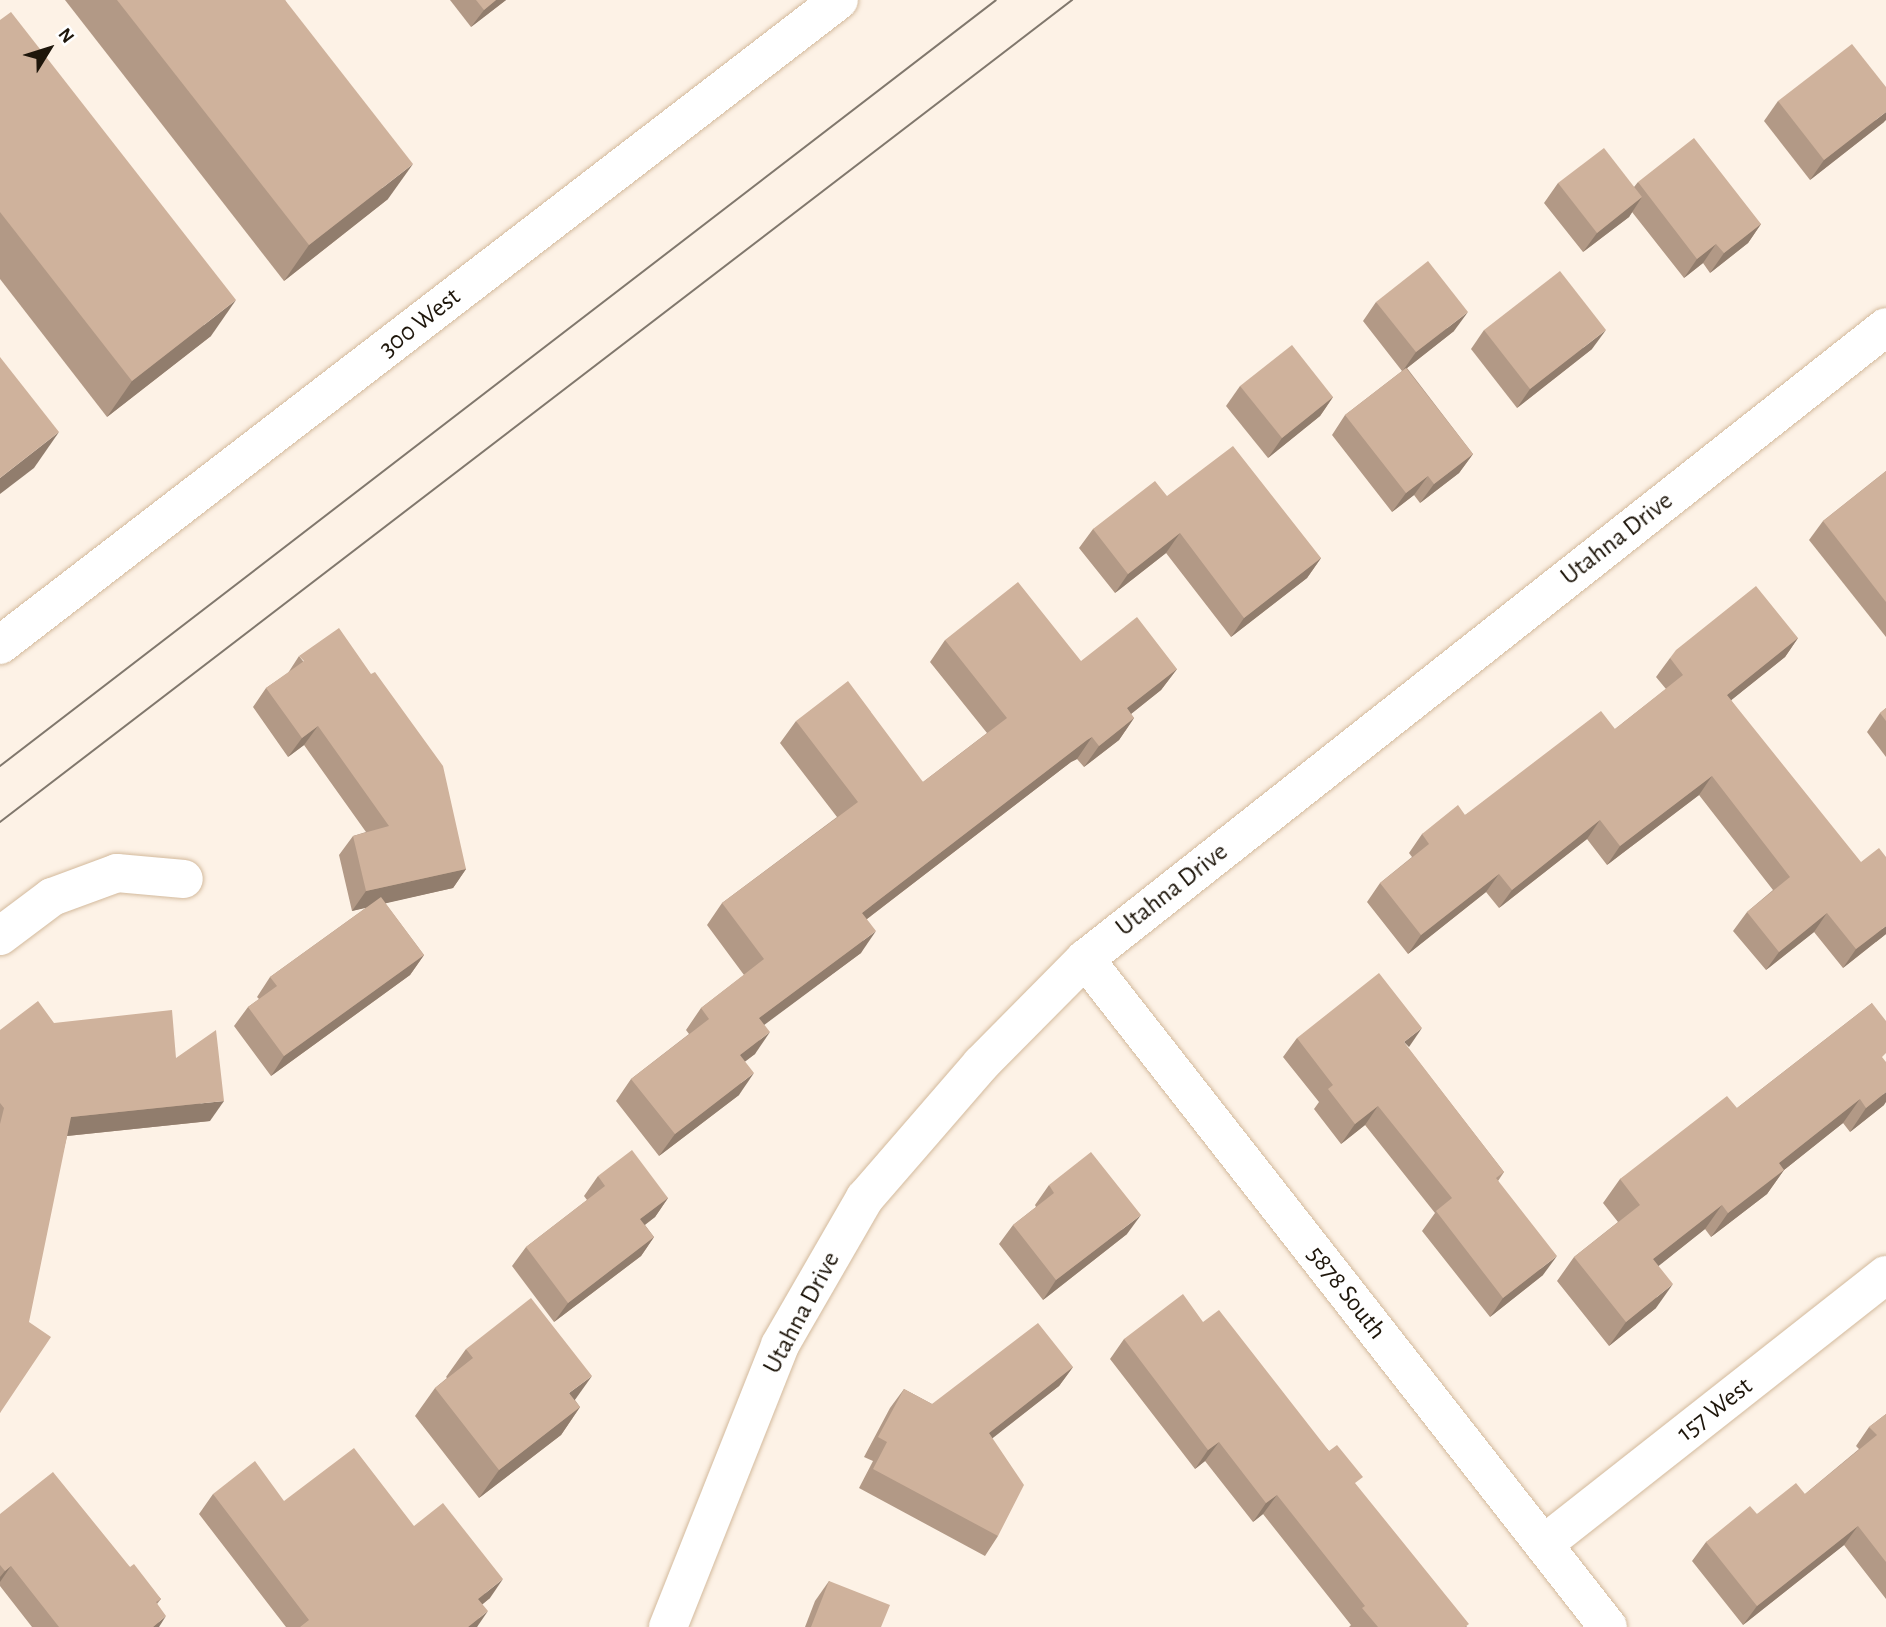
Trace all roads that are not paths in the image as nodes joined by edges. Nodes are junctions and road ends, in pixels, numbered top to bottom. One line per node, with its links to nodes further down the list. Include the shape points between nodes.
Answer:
1 (839, 0): 3 (street, 300 West)
2 (1886, 327): 6 (street, Utahna Drive)
3 (0, 645)
4 (184, 879): 5 (street, via 117,873 52,897)
5 (0, 936)
6 (1085, 959): 8 (street, 5878 South); 9 (street, Utahna Drive, via 981,1064 866,1199 780,1345)
7 (1886, 1275): 8 (street, 157 West)
8 (1544, 1544): 10 (street, 5878 South)
9 (668, 1627)
10 (1608, 1627)

